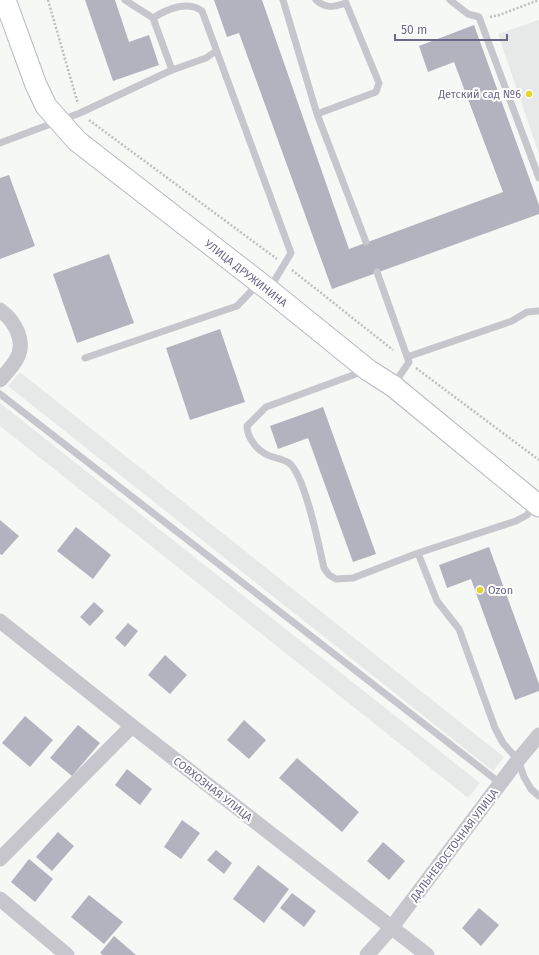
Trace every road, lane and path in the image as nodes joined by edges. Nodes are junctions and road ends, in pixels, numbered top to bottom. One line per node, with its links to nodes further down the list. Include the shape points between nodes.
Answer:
1 (5, 0): 17 (main road, УЛИЦА ДРУЖИНИНА, via 36,85 46,106)
2 (48, 0): 15 (path)
3 (124, 0): 12 (lane)
4 (283, 0): 16 (lane)
5 (316, 0): 10 (lane, via 322,5 333,7)
6 (354, 0): 10 (lane)
7 (450, 0): 11 (lane, via 468,14)
8 (539, 0): 11 (path, via 499,15)
9 (194, 2): 12 (lane, via 167,9); 13 (lane, via 202,11)
10 (346, 3): 16 (lane, via 379,83 379,89)
11 (479, 17): 19 (lane)
12 (153, 18): 14 (lane)
13 (216, 51): 14 (lane, via 206,58); 21 (lane, via 292,253)
14 (172, 70): 15 (lane)
15 (80, 113): 17 (lane); 21 (path)
16 (317, 114): 20 (lane)
17 (59, 121): 18 (lane); 23 (main road, УЛИЦА ДРУЖИНИНА, via 77,141)
18 (0, 143)
19 (539, 178)
20 (366, 242)
21 (285, 265): 23 (lane); 27 (path)
22 (377, 272): 27 (lane)
23 (264, 286): 26 (lane, via 237,306); 28 (main road, УЛИЦА ДРУЖИНИНА)
24 (0, 310): 29 (street, via 14,323 19,334 17,359)
25 (539, 311): 27 (lane, via 527,312 512,321)
26 (85, 358)
27 (408, 359): 30 (lane); 32 (path)
28 (368, 370): 30 (main road, УЛИЦА ДРУЖИНИНА); 34 (lane, via 266,407 247,426 247,433 262,453 289,463 298,474 324,568 329,575 336,579 353,578)
29 (0, 380)
30 (393, 386): 33 (main road, УЛИЦА ДРУЖИНИНА)
31 (0, 394): 39 (lane)
32 (539, 460)
33 (538, 505): 34 (lane, via 516,521)
34 (418, 553): 38 (lane, via 437,602 459,629 495,728 503,743)
35 (0, 621): 36 (street, СОВХОЗНАЯ УЛИЦА)
36 (132, 726): 41 (street); 43 (street, СОВХОЗНАЯ УЛИЦА)
37 (539, 735): 38 (street, ДАЛЬНЕВОСТОЧНАЯ УЛИЦА)
38 (518, 760): 39 (street, ДАЛЬНЕВОСТОЧНАЯ УЛИЦА); 40 (lane, via 531,789)
39 (500, 783): 43 (street, ДАЛЬНЕВОСТОЧНАЯ УЛИЦА)
40 (539, 796)
41 (0, 859)
42 (0, 899): 44 (street)
43 (392, 928): 45 (street, ДАЛЬНЕВОСТОЧНАЯ УЛИЦА); 46 (street, СОВХОЗНАЯ УЛИЦА)
44 (67, 955)
45 (367, 955)
46 (427, 955)

